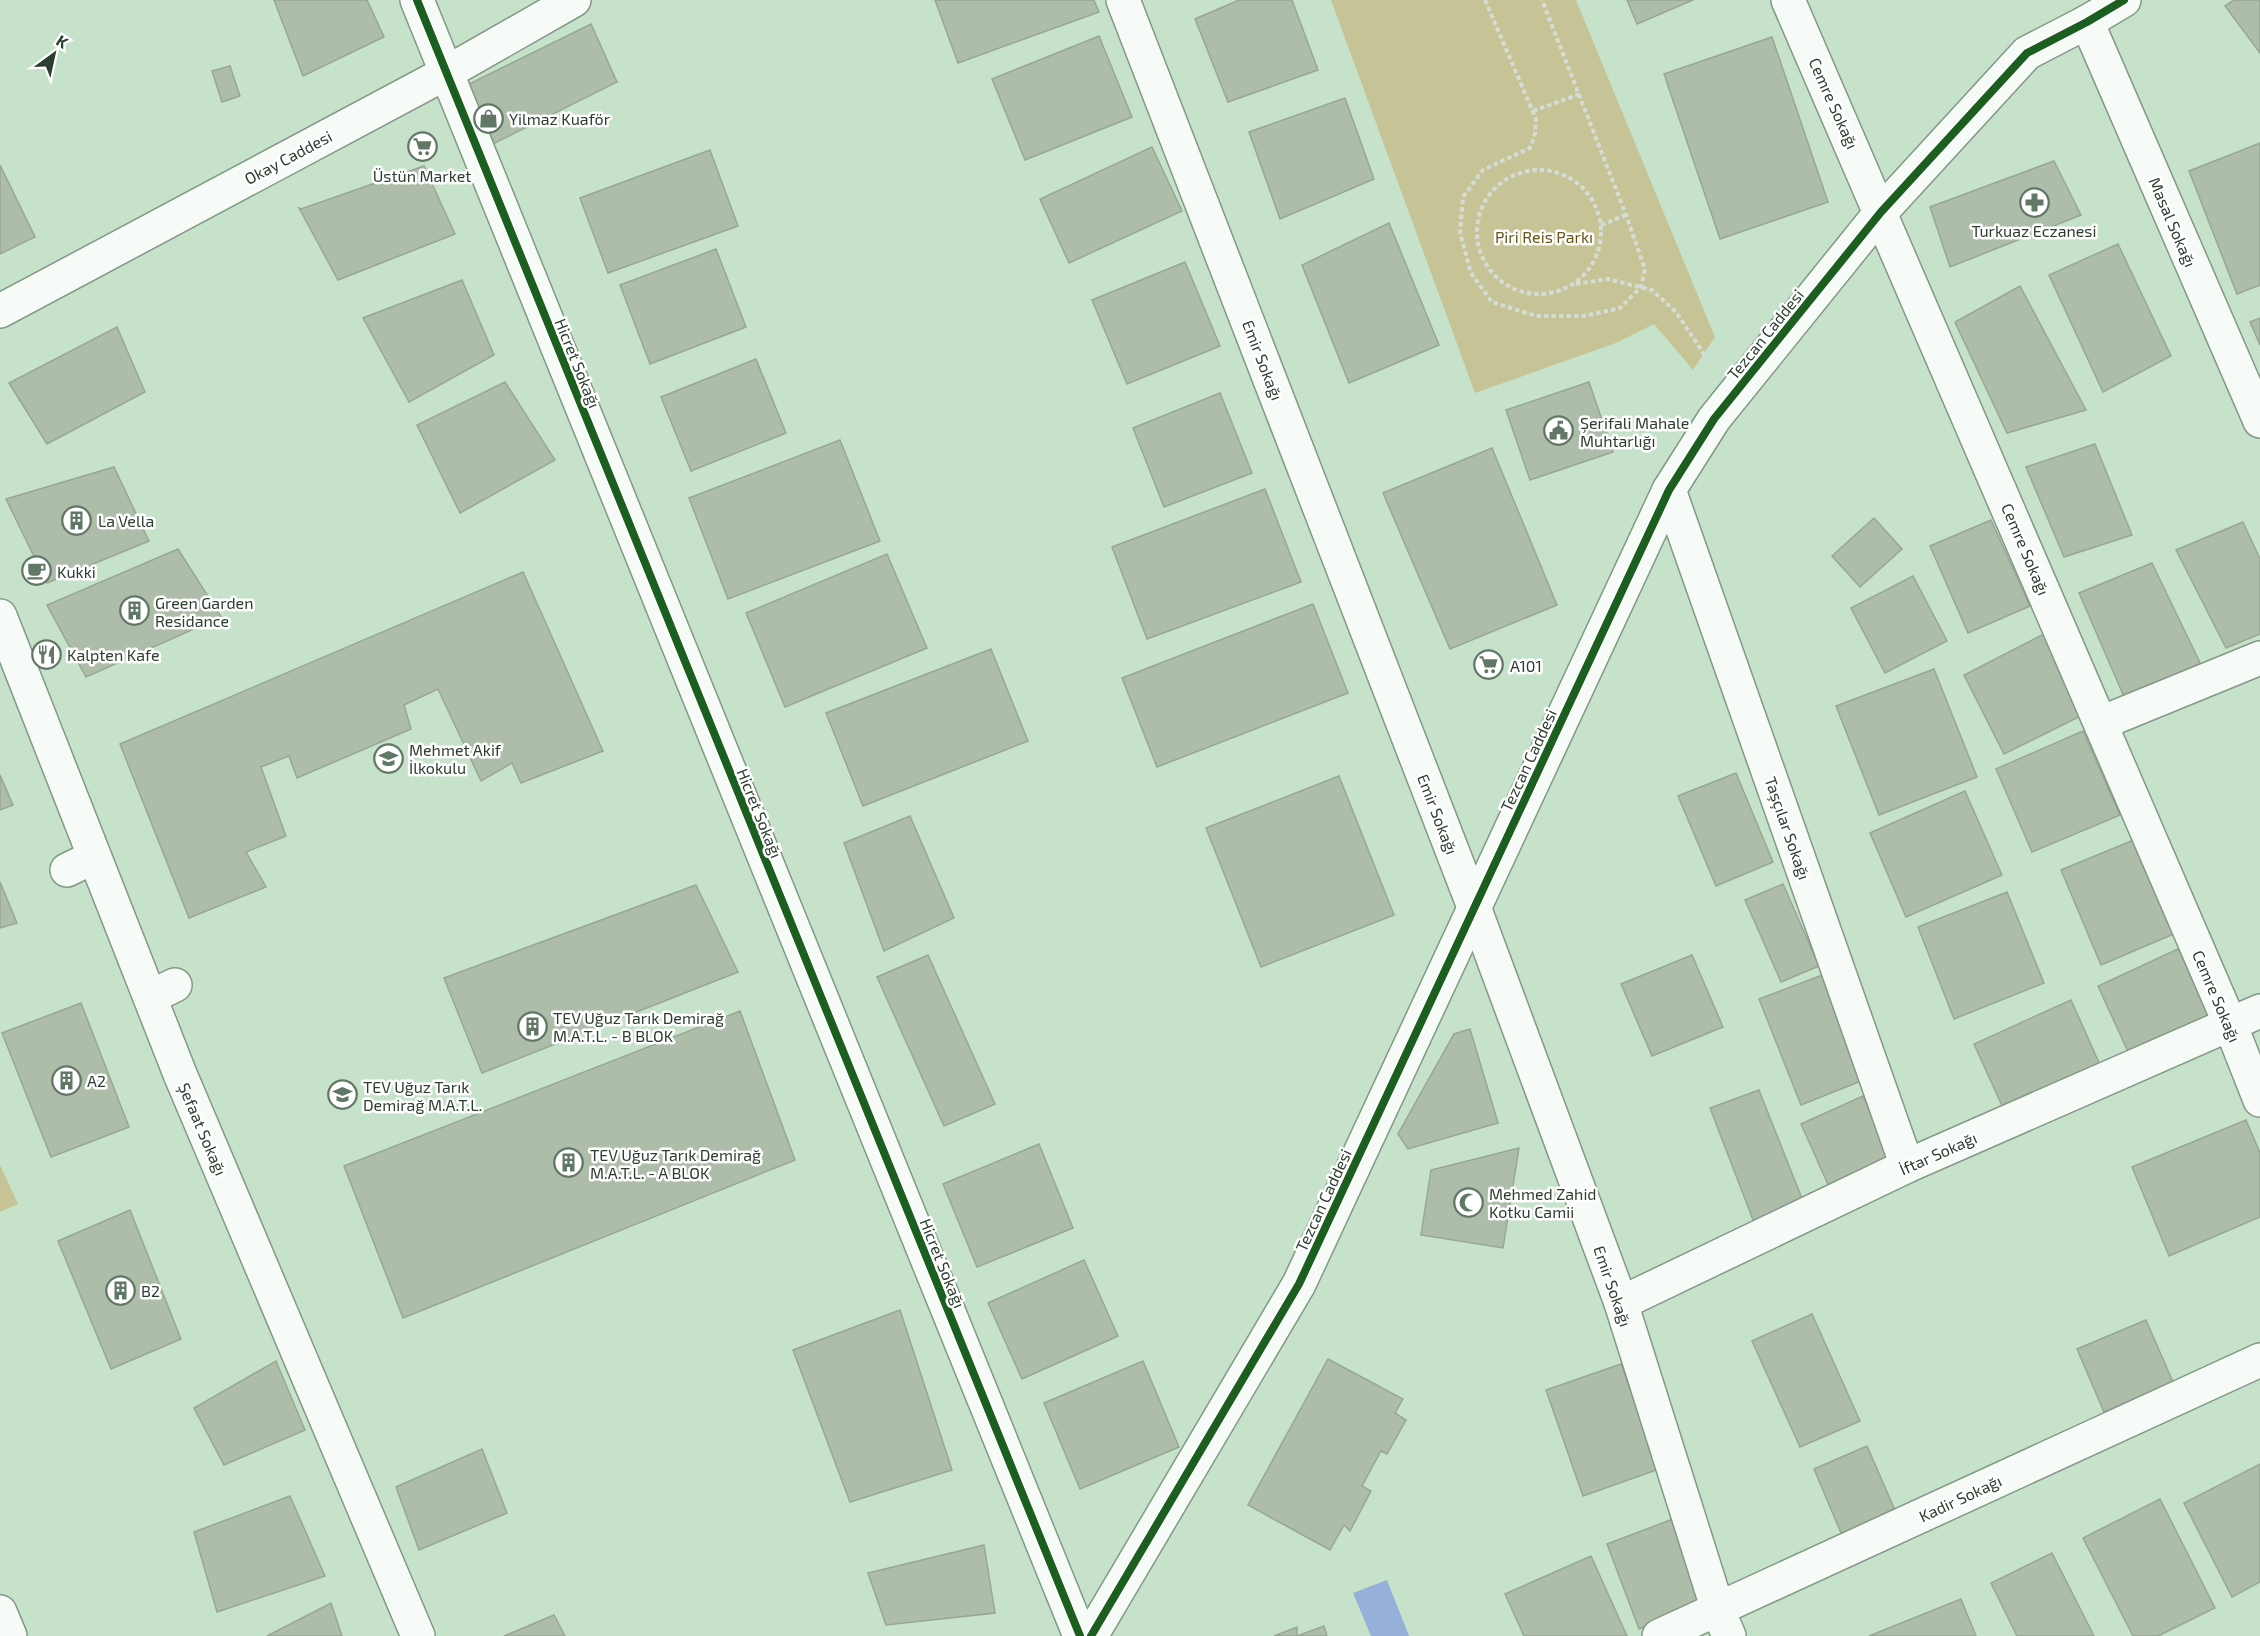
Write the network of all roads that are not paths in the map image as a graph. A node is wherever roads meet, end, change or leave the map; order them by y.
1 (417, 0) edge
2 (574, 0) edge
3 (1123, 0) edge
4 (1788, 0) edge
5 (2124, 0) edge
6 (2087, 22) junction
7 (446, 73) junction
8 (1881, 212) junction
9 (0, 310) edge
10 (2260, 421) edge
11 (1669, 490) junction
12 (0, 616) edge
13 (2260, 658) edge
14 (2101, 723) junction
15 (1474, 907) junction
16 (2260, 1011) edge
17 (2230, 1024) junction
18 (2260, 1100) edge
19 (1907, 1166) junction
20 (1621, 1303) junction
21 (2260, 1360) edge
22 (0, 1611) edge
23 (1723, 1623) edge
24 (10, 1636) edge
25 (418, 1636) edge
26 (1080, 1636) edge
27 (1091, 1636) edge
28 (1659, 1636) edge

1 - 7 street, Hicret Sokağı
2 - 7 street, Okay Caddesi
3 - 15 street, Emir Sokağı
4 - 8 street, Cemre Sokağı
5 - 6 street, Tezcan Caddesi
6 - 8 street, Tezcan Caddesi
6 - 10 street, Masal Sokağı
7 - 9 street, Okay Caddesi
7 - 26 street, Hicret Sokağı
8 - 11 street, Tezcan Caddesi
8 - 14 street, Cemre Sokağı
11 - 15 street, Tezcan Caddesi
11 - 19 street, Taşçılar Sokağı
12 - 25 street, Şefaat Sokağı
13 - 14 street
14 - 17 street, Cemre Sokağı
15 - 20 street, Emir Sokağı
15 - 27 street, Tezcan Caddesi
16 - 17 street, İftar Sokağı
17 - 18 street, Cemre Sokağı
17 - 19 street, İftar Sokağı
19 - 20 street, İftar Sokağı
20 - 23 street, Emir Sokağı
21 - 23 street, Kadir Sokağı
22 - 24 street
23 - 28 street, Kadir Sokağı

